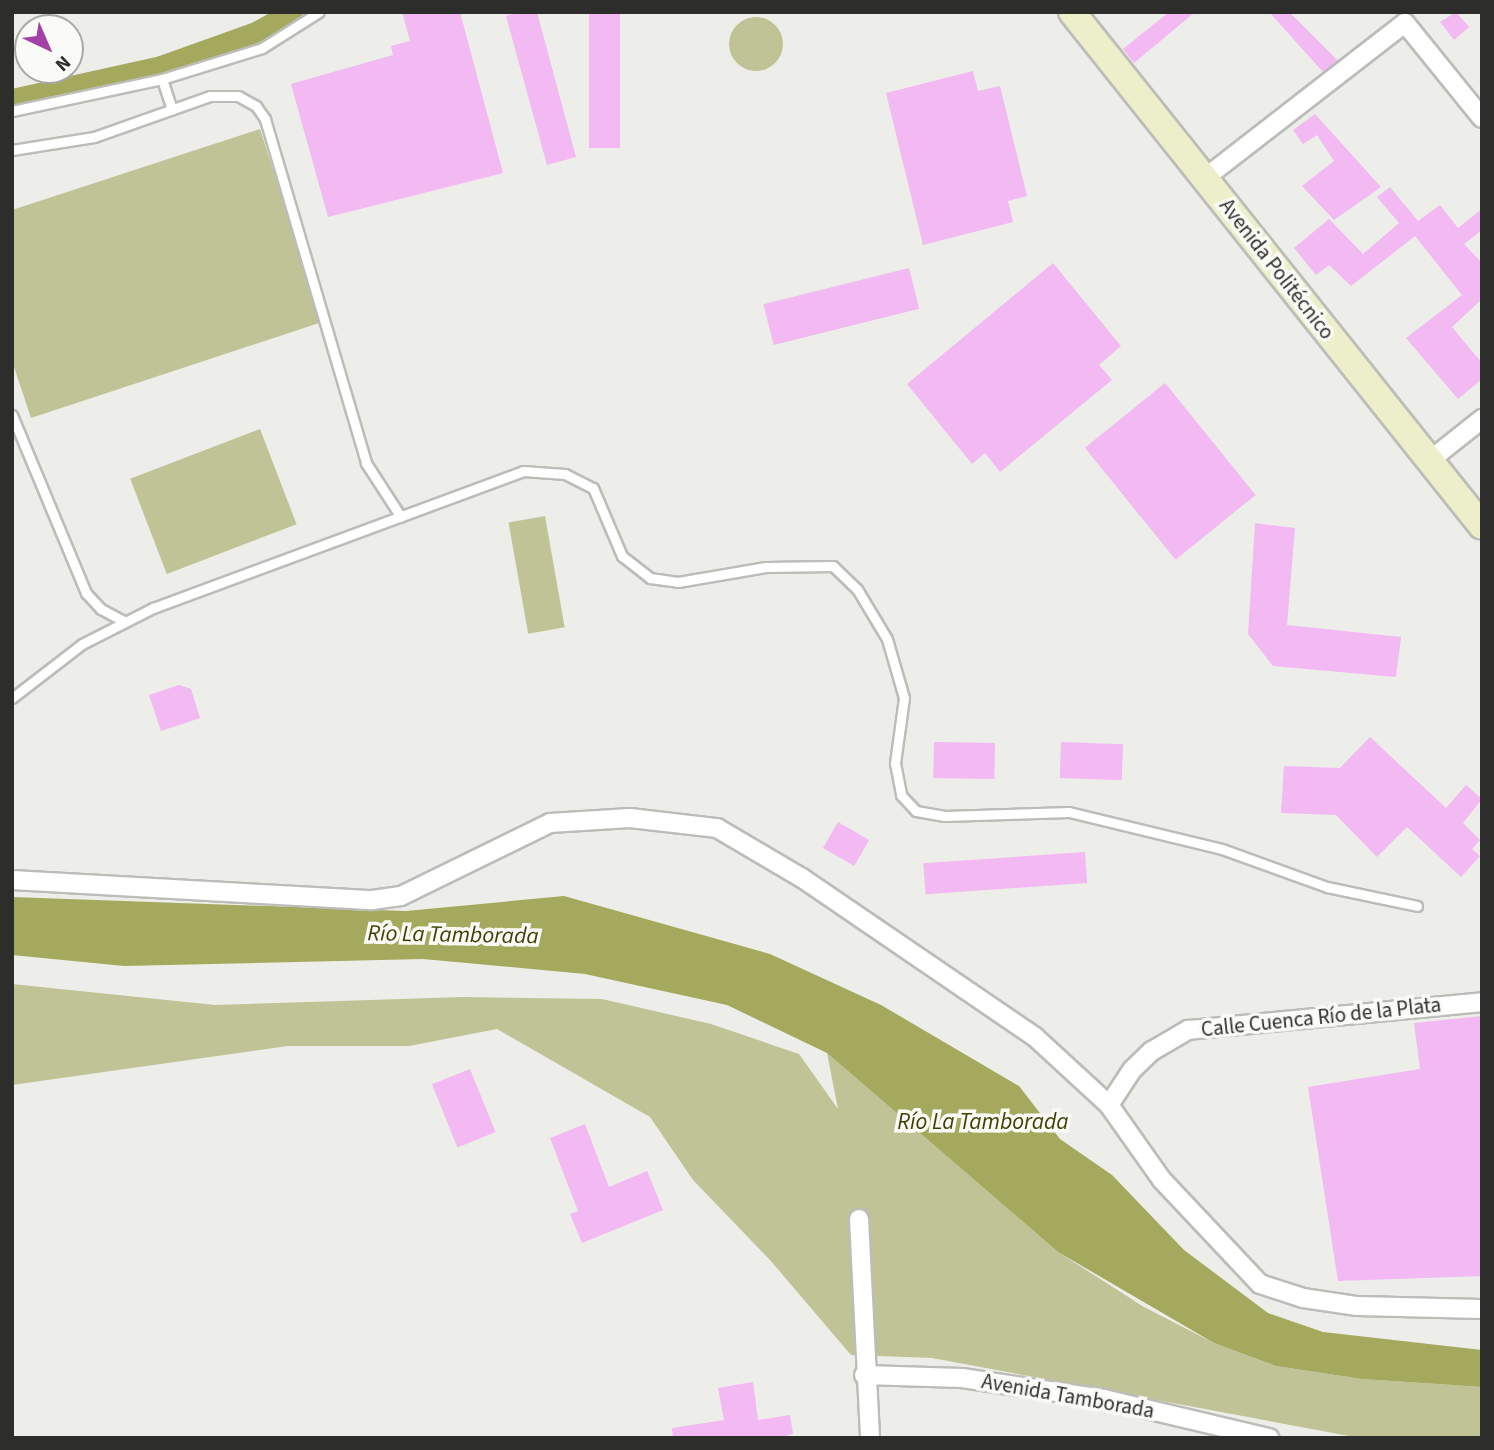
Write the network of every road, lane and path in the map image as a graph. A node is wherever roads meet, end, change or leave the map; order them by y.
1 (319, 12) edge
2 (1072, 12) edge
3 (162, 79) junction
4 (172, 109) junction
5 (12, 111) edge
6 (1482, 118) edge
7 (12, 150) edge
8 (1205, 178) junction
9 (12, 415) edge
10 (1482, 419) edge
11 (1429, 461) junction
12 (401, 517) junction
13 (1482, 526) edge
14 (125, 622) junction
15 (12, 698) edge
16 (12, 880) edge
17 (1417, 906) dead end
18 (1482, 1002) edge
19 (1109, 1105) junction
20 (859, 1219) dead end
21 (1482, 1308) edge
22 (864, 1375) junction
23 (870, 1438) edge
24 (1269, 1438) edge

1 - 3 lane
2 - 8 main road, Avenida Politécnico
3 - 4 lane
3 - 5 lane
4 - 7 lane
4 - 12 lane
6 - 8 street
8 - 11 main road, Avenida Politécnico
9 - 14 lane
10 - 11 street
11 - 13 main road, Avenida Politécnico
12 - 14 lane
12 - 17 lane
14 - 15 lane
16 - 19 street
18 - 19 street, Calle Cuenca Río de la Plata
19 - 21 street
20 - 22 street
22 - 23 street
22 - 24 street, Avenida Tamborada

